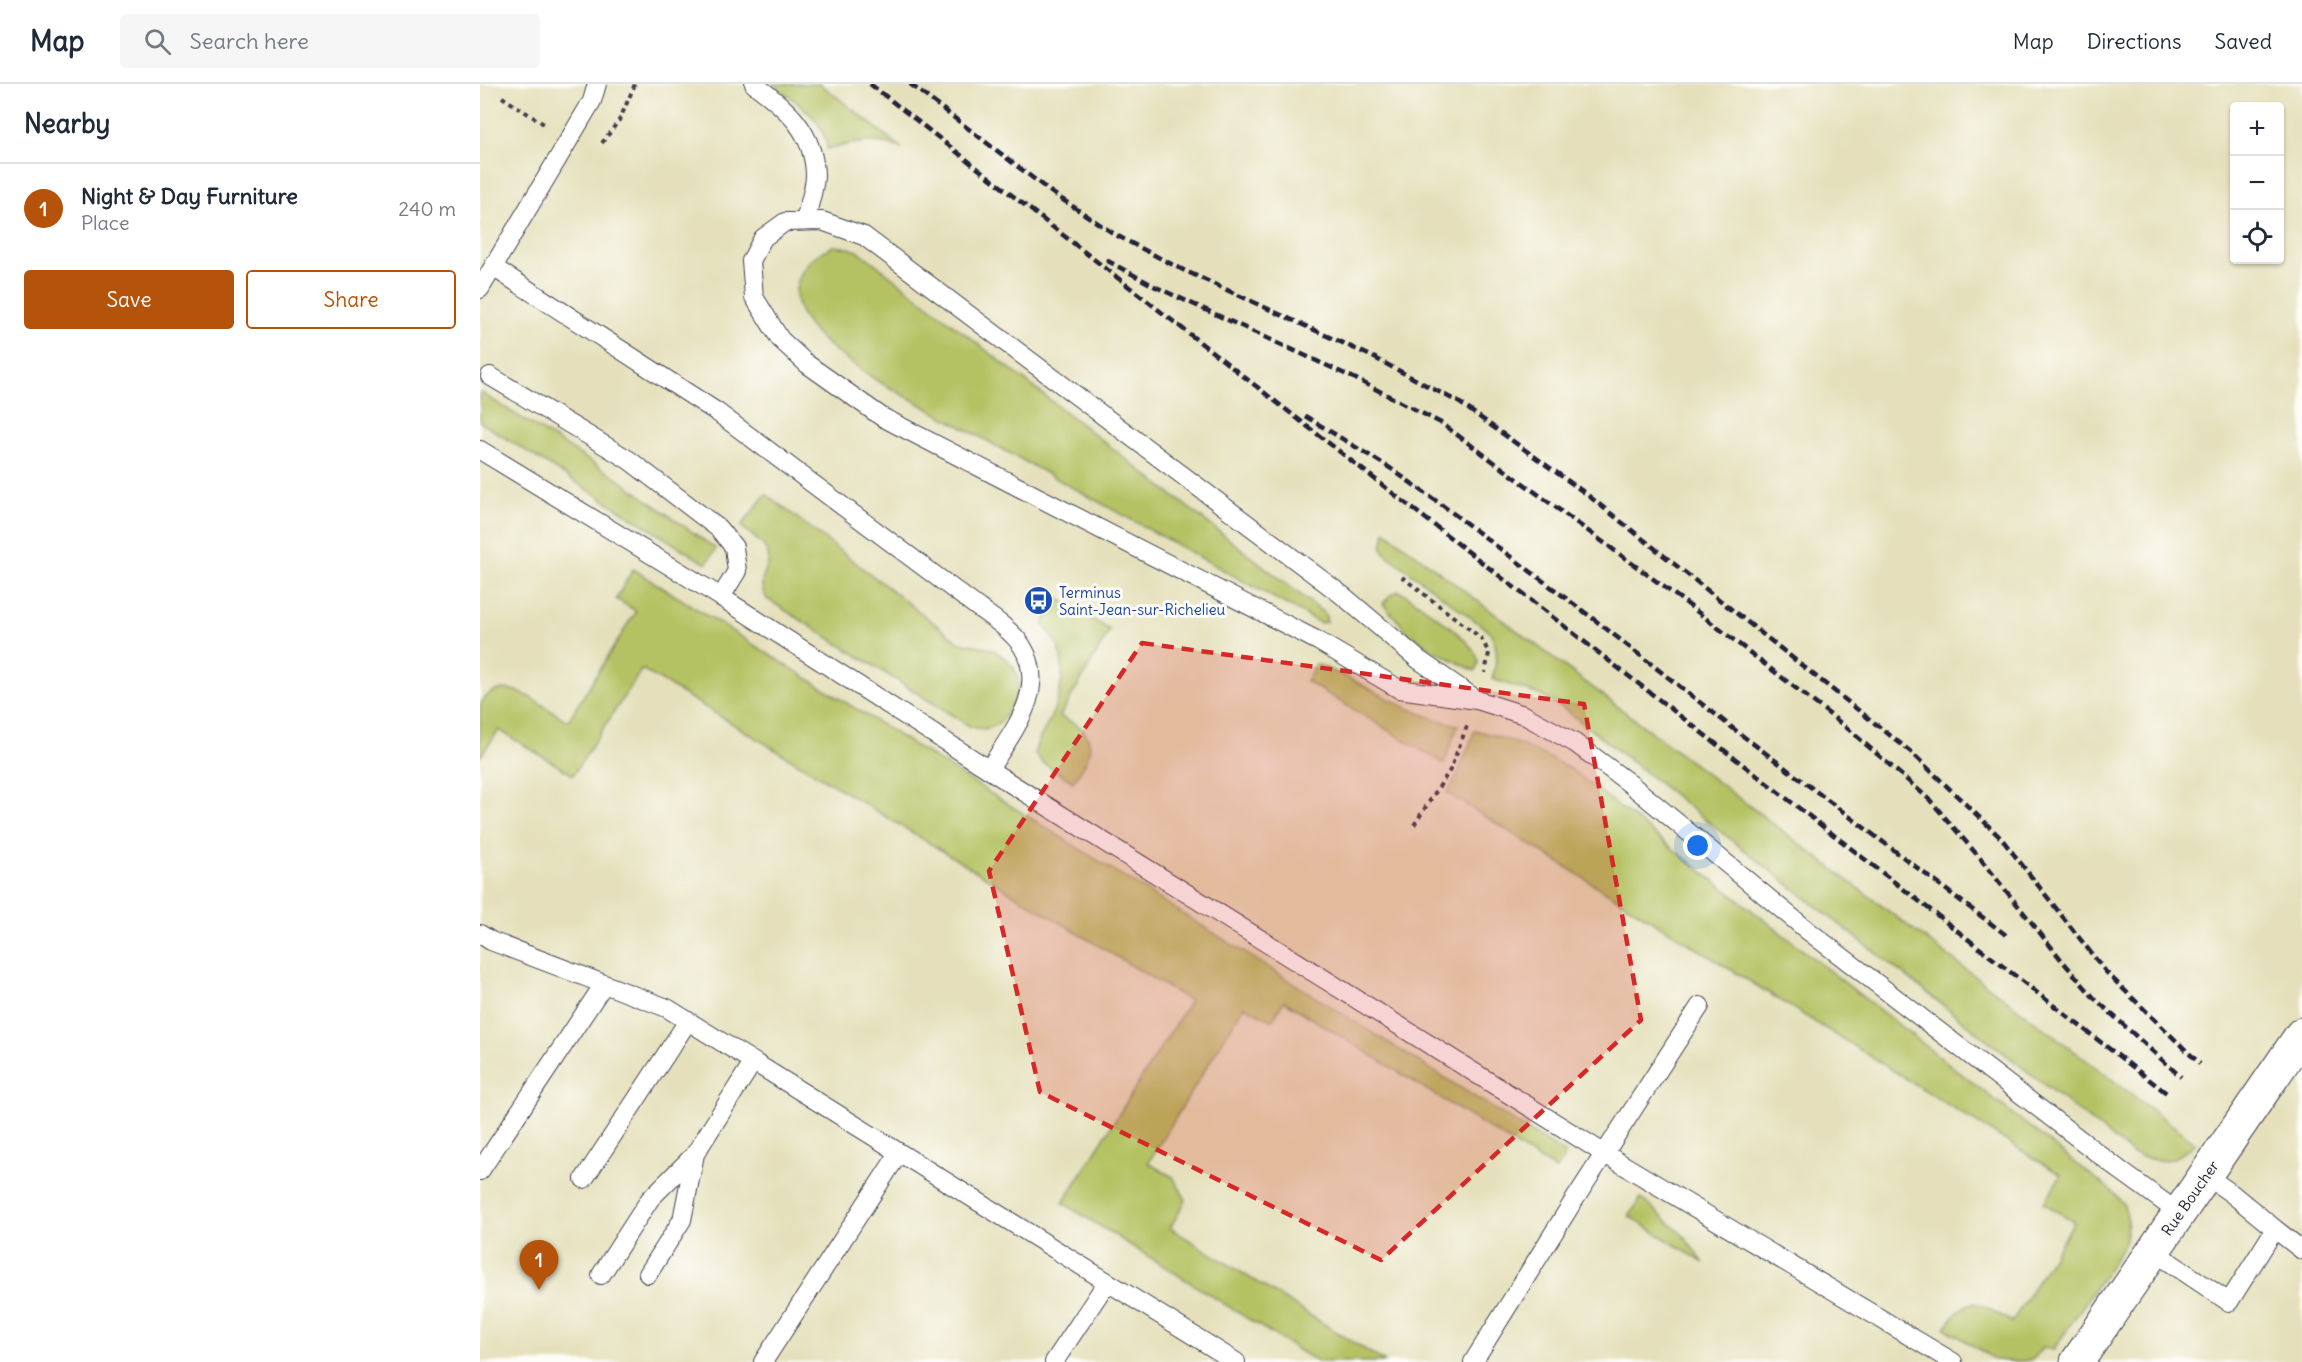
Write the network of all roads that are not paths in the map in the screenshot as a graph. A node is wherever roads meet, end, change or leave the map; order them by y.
1 (597, 84) edge
2 (754, 84) edge
3 (805, 221) junction
4 (493, 267) junction
5 (480, 288) edge
6 (490, 376) dead end
7 (480, 450) edge
8 (721, 597) junction
9 (1477, 700) junction
10 (990, 768) junction
11 (480, 934) edge
12 (604, 984) junction
13 (1700, 1006) dead end
14 (688, 1021) junction
15 (2302, 1034) edge
16 (753, 1062) junction
17 (900, 1153) junction
18 (695, 1154) junction
19 (1605, 1154) junction
20 (480, 1171) edge
21 (2205, 1176) junction
22 (584, 1179) dead end
23 (2179, 1213) junction
24 (2275, 1229) junction
25 (2302, 1250) edge
26 (2153, 1251) junction
27 (648, 1274) dead end
28 (601, 1275) dead end
29 (1107, 1282) junction
30 (1230, 1361) edge
31 (763, 1362) edge
32 (1054, 1362) edge
33 (1473, 1362) edge
34 (1953, 1362) edge
35 (2077, 1362) edge

1 - 4 lane
2 - 3 lane
3 - 9 lane
3 - 9 lane
4 - 5 lane
4 - 10 lane
6 - 8 lane
7 - 8 lane
8 - 10 lane
9 - 23 lane
10 - 19 lane
11 - 12 lane
12 - 14 lane
12 - 20 lane
13 - 19 lane
14 - 16 lane
14 - 22 lane
15 - 21 street, Rue Boucher
16 - 17 lane
16 - 18 lane
17 - 29 lane
17 - 31 lane
18 - 27 lane
18 - 28 lane
19 - 33 lane
19 - 34 lane
21 - 23 street, Rue Boucher
21 - 24 lane
23 - 26 street, Rue Boucher
24 - 25 lane
24 - 26 lane
26 - 35 street, Rue Boucher
29 - 30 lane
29 - 32 lane

